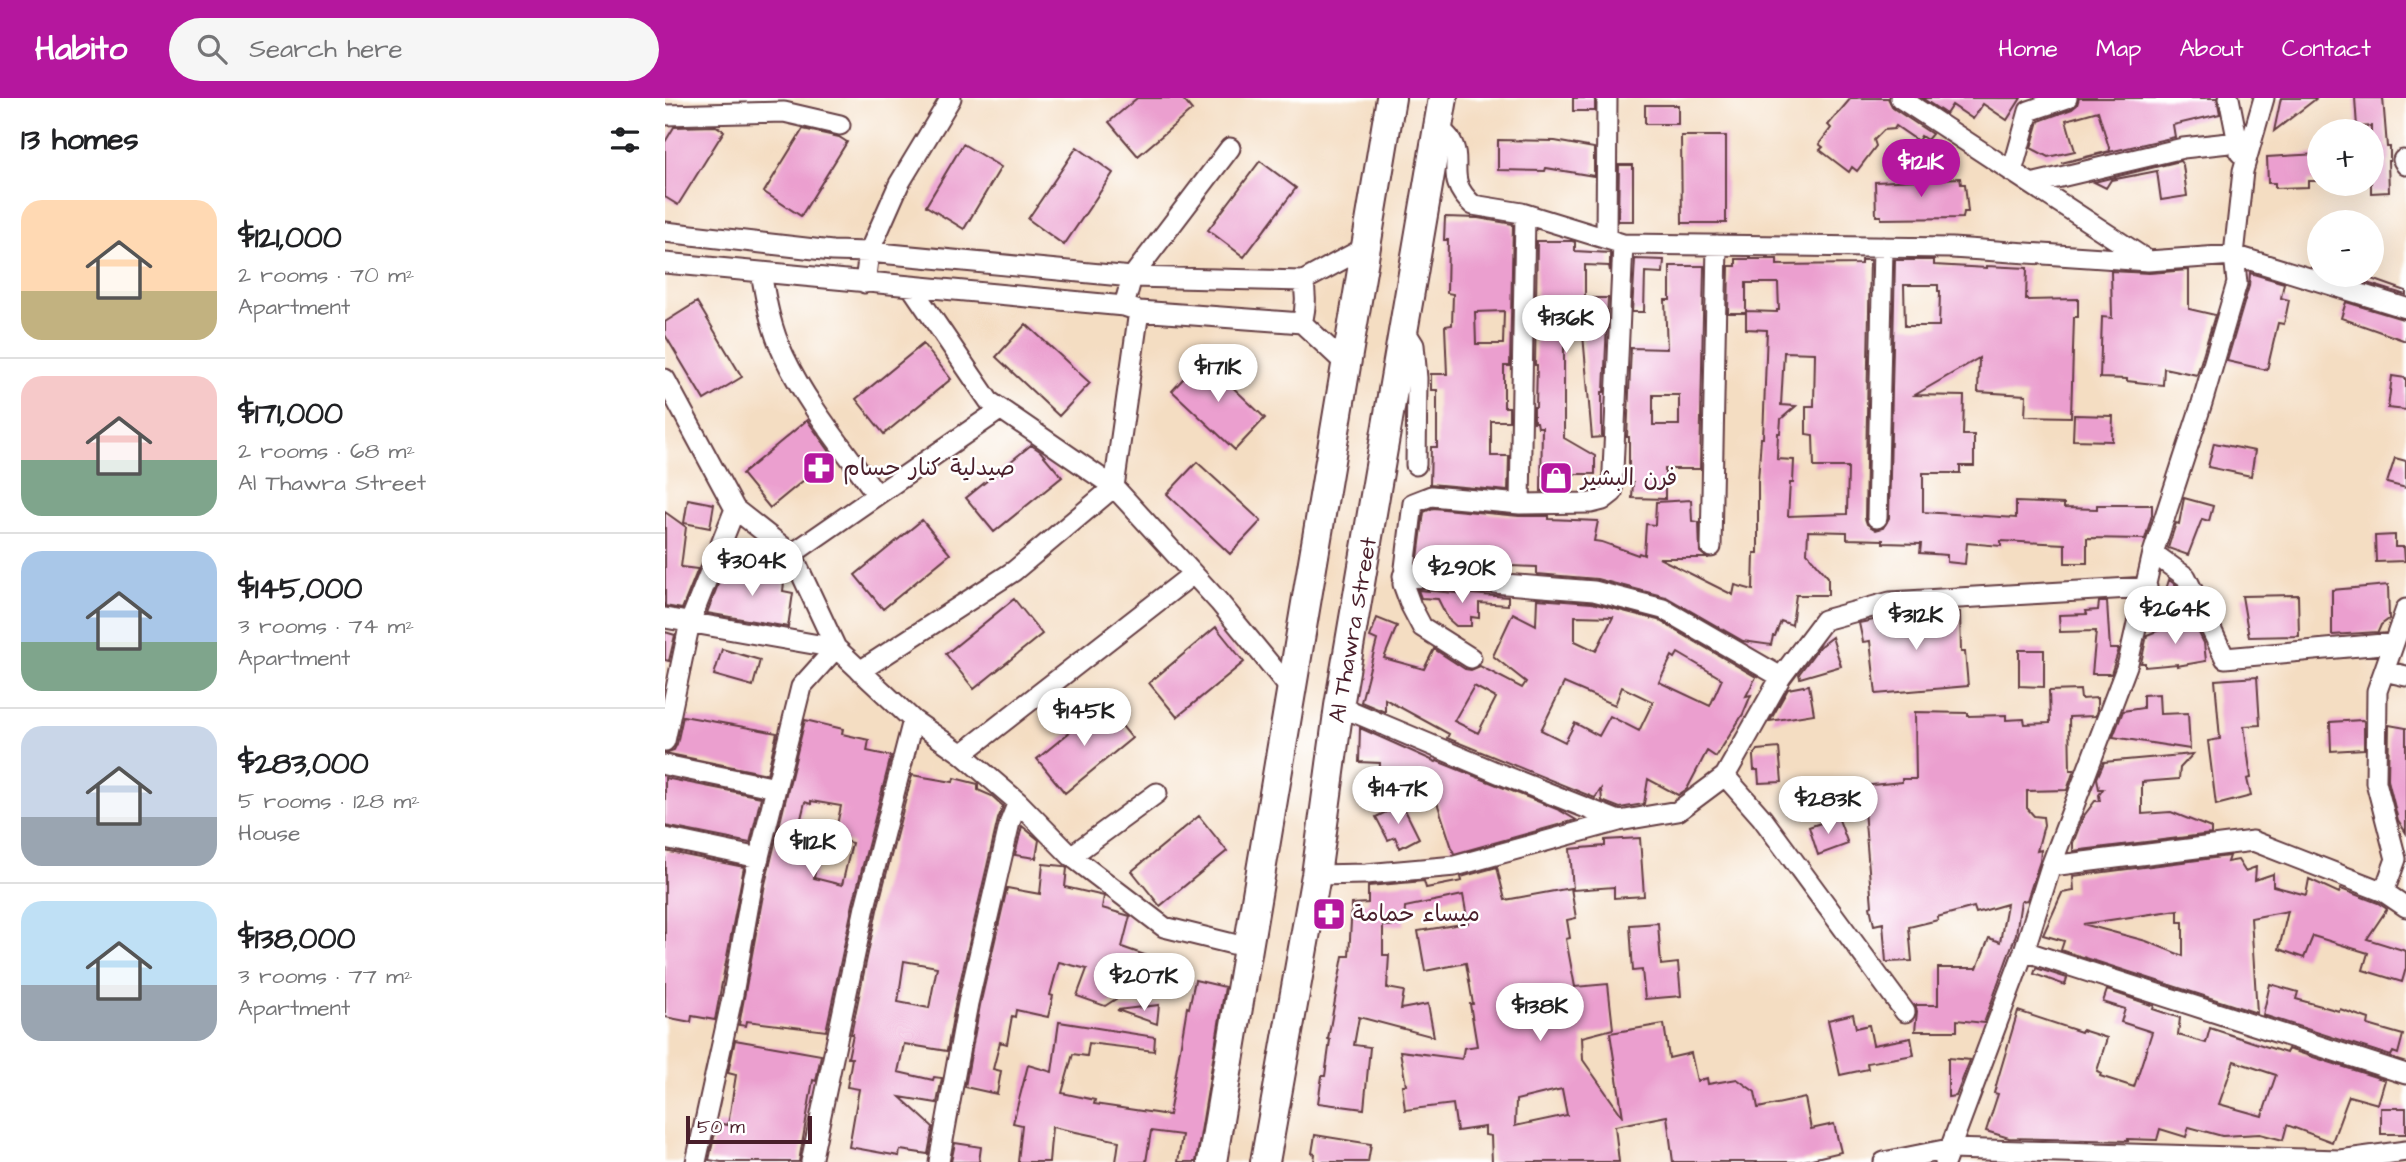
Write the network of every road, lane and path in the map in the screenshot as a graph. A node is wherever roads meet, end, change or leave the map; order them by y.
1 (951, 98) edge
2 (1391, 98) edge
3 (1443, 98) edge
4 (1607, 98) edge
5 (1900, 98) edge
6 (2067, 98) edge
7 (2229, 98) edge
8 (2264, 98) edge
9 (665, 115) edge
10 (840, 125) dead end
11 (1439, 127) junction
12 (2238, 142) junction
13 (1230, 148) dead end
14 (2243, 171) junction
15 (2012, 172) junction
16 (2031, 184) junction
17 (1525, 215) junction
18 (665, 232) edge
19 (1614, 240) junction
20 (1717, 245) junction
21 (1366, 247) junction
22 (1883, 247) junction
23 (869, 252) junction
24 (2234, 255) junction
25 (2148, 261) junction
26 (665, 263) edge
27 (761, 272) junction
28 (1132, 277) junction
29 (1303, 281) junction
30 (865, 283) junction
31 (912, 288) junction
32 (2406, 308) edge
33 (1132, 309) junction
34 (1302, 323) junction
35 (1404, 328) junction
36 (1347, 365) junction
37 (665, 379) edge
38 (1001, 409) junction
39 (1416, 466) dead end
40 (1114, 488) junction
41 (877, 495) junction
42 (1520, 504) junction
43 (735, 509) junction
44 (1877, 518) dead end
45 (1711, 547) dead end
46 (2153, 553) junction
47 (792, 554) junction
48 (1193, 573) junction
49 (1403, 576) junction
50 (2147, 587) junction
51 (2406, 609) edge
52 (665, 618) edge
53 (690, 622) junction
54 (2393, 643) junction
55 (836, 648) junction
56 (1471, 658) dead end
57 (860, 671) junction
58 (2384, 671) junction
59 (2406, 676) edge
60 (1781, 677) junction
61 (1292, 691) junction
62 (1339, 706) junction
63 (913, 720) junction
64 (665, 741) edge
65 (962, 754) junction
66 (665, 765) edge
67 (1725, 776) junction
68 (776, 788) junction
69 (1157, 793) dead end
70 (1018, 803) junction
71 (1619, 821) junction
72 (665, 838) edge
73 (1071, 856) junction
74 (759, 858) junction
75 (2051, 866) junction
76 (1316, 875) junction
77 (2383, 892) junction
78 (2406, 907) edge
79 (1249, 948) junction
80 (2024, 951) junction
81 (1905, 1012) dead end
82 (2406, 1074) edge
83 (2406, 1151) edge
84 (1947, 1155) edge
85 (696, 1162) edge
86 (811, 1162) edge
87 (939, 1162) edge
88 (1212, 1162) edge
89 (1265, 1162) edge
90 (1884, 1162) edge

1 - 23 street
2 - 21 main road
3 - 11 main road, Al Thawra Street
4 - 19 street
5 - 15 street
6 - 15 street
7 - 12 street
8 - 14 street
9 - 10 street
11 - 17 street
11 - 35 main road, Al Thawra Street
12 - 14 street
12 - 16 street
13 - 28 street
14 - 24 street
15 - 16 street
16 - 25 street
17 - 19 street
17 - 42 street
18 - 23 street
19 - 20 street
19 - 42 street
20 - 22 street
20 - 45 street
21 - 29 street
21 - 36 main road
22 - 25 street
22 - 44 street
23 - 28 street
23 - 30 street
24 - 25 street
24 - 32 street
24 - 46 street
26 - 27 street
27 - 30 street
27 - 41 street
28 - 29 street
28 - 33 street
29 - 34 street
30 - 31 street
31 - 33 street
31 - 38 street
33 - 34 street
33 - 40 street
34 - 36 street
35 - 39 street
35 - 62 main road, Al Thawra Street
36 - 61 main road
37 - 43 street
38 - 40 street
38 - 41 street
40 - 48 street
40 - 57 street
41 - 47 street
42 - 49 street
43 - 47 street
43 - 53 street
46 - 50 street
46 - 54 street
47 - 55 street
48 - 61 street
48 - 65 street
49 - 56 street
49 - 60 street
50 - 60 street
50 - 75 street
51 - 54 street
52 - 53 street
53 - 55 street
53 - 64 street
54 - 58 street
55 - 57 street
55 - 68 street
57 - 63 street
58 - 59 street
58 - 77 street
60 - 67 street
61 - 79 main road
62 - 71 street
62 - 76 main road, Al Thawra Street
63 - 65 street
63 - 86 street
65 - 70 street
66 - 68 street
67 - 71 street
67 - 81 street
68 - 74 street
69 - 73 street
70 - 73 street
70 - 87 street
71 - 76 street
72 - 74 street
73 - 79 street
74 - 85 street
75 - 77 street
75 - 80 street
76 - 89 main road, Al Thawra Street
77 - 78 street
79 - 88 main road
80 - 82 street
80 - 84 street
83 - 84 street
84 - 90 street

